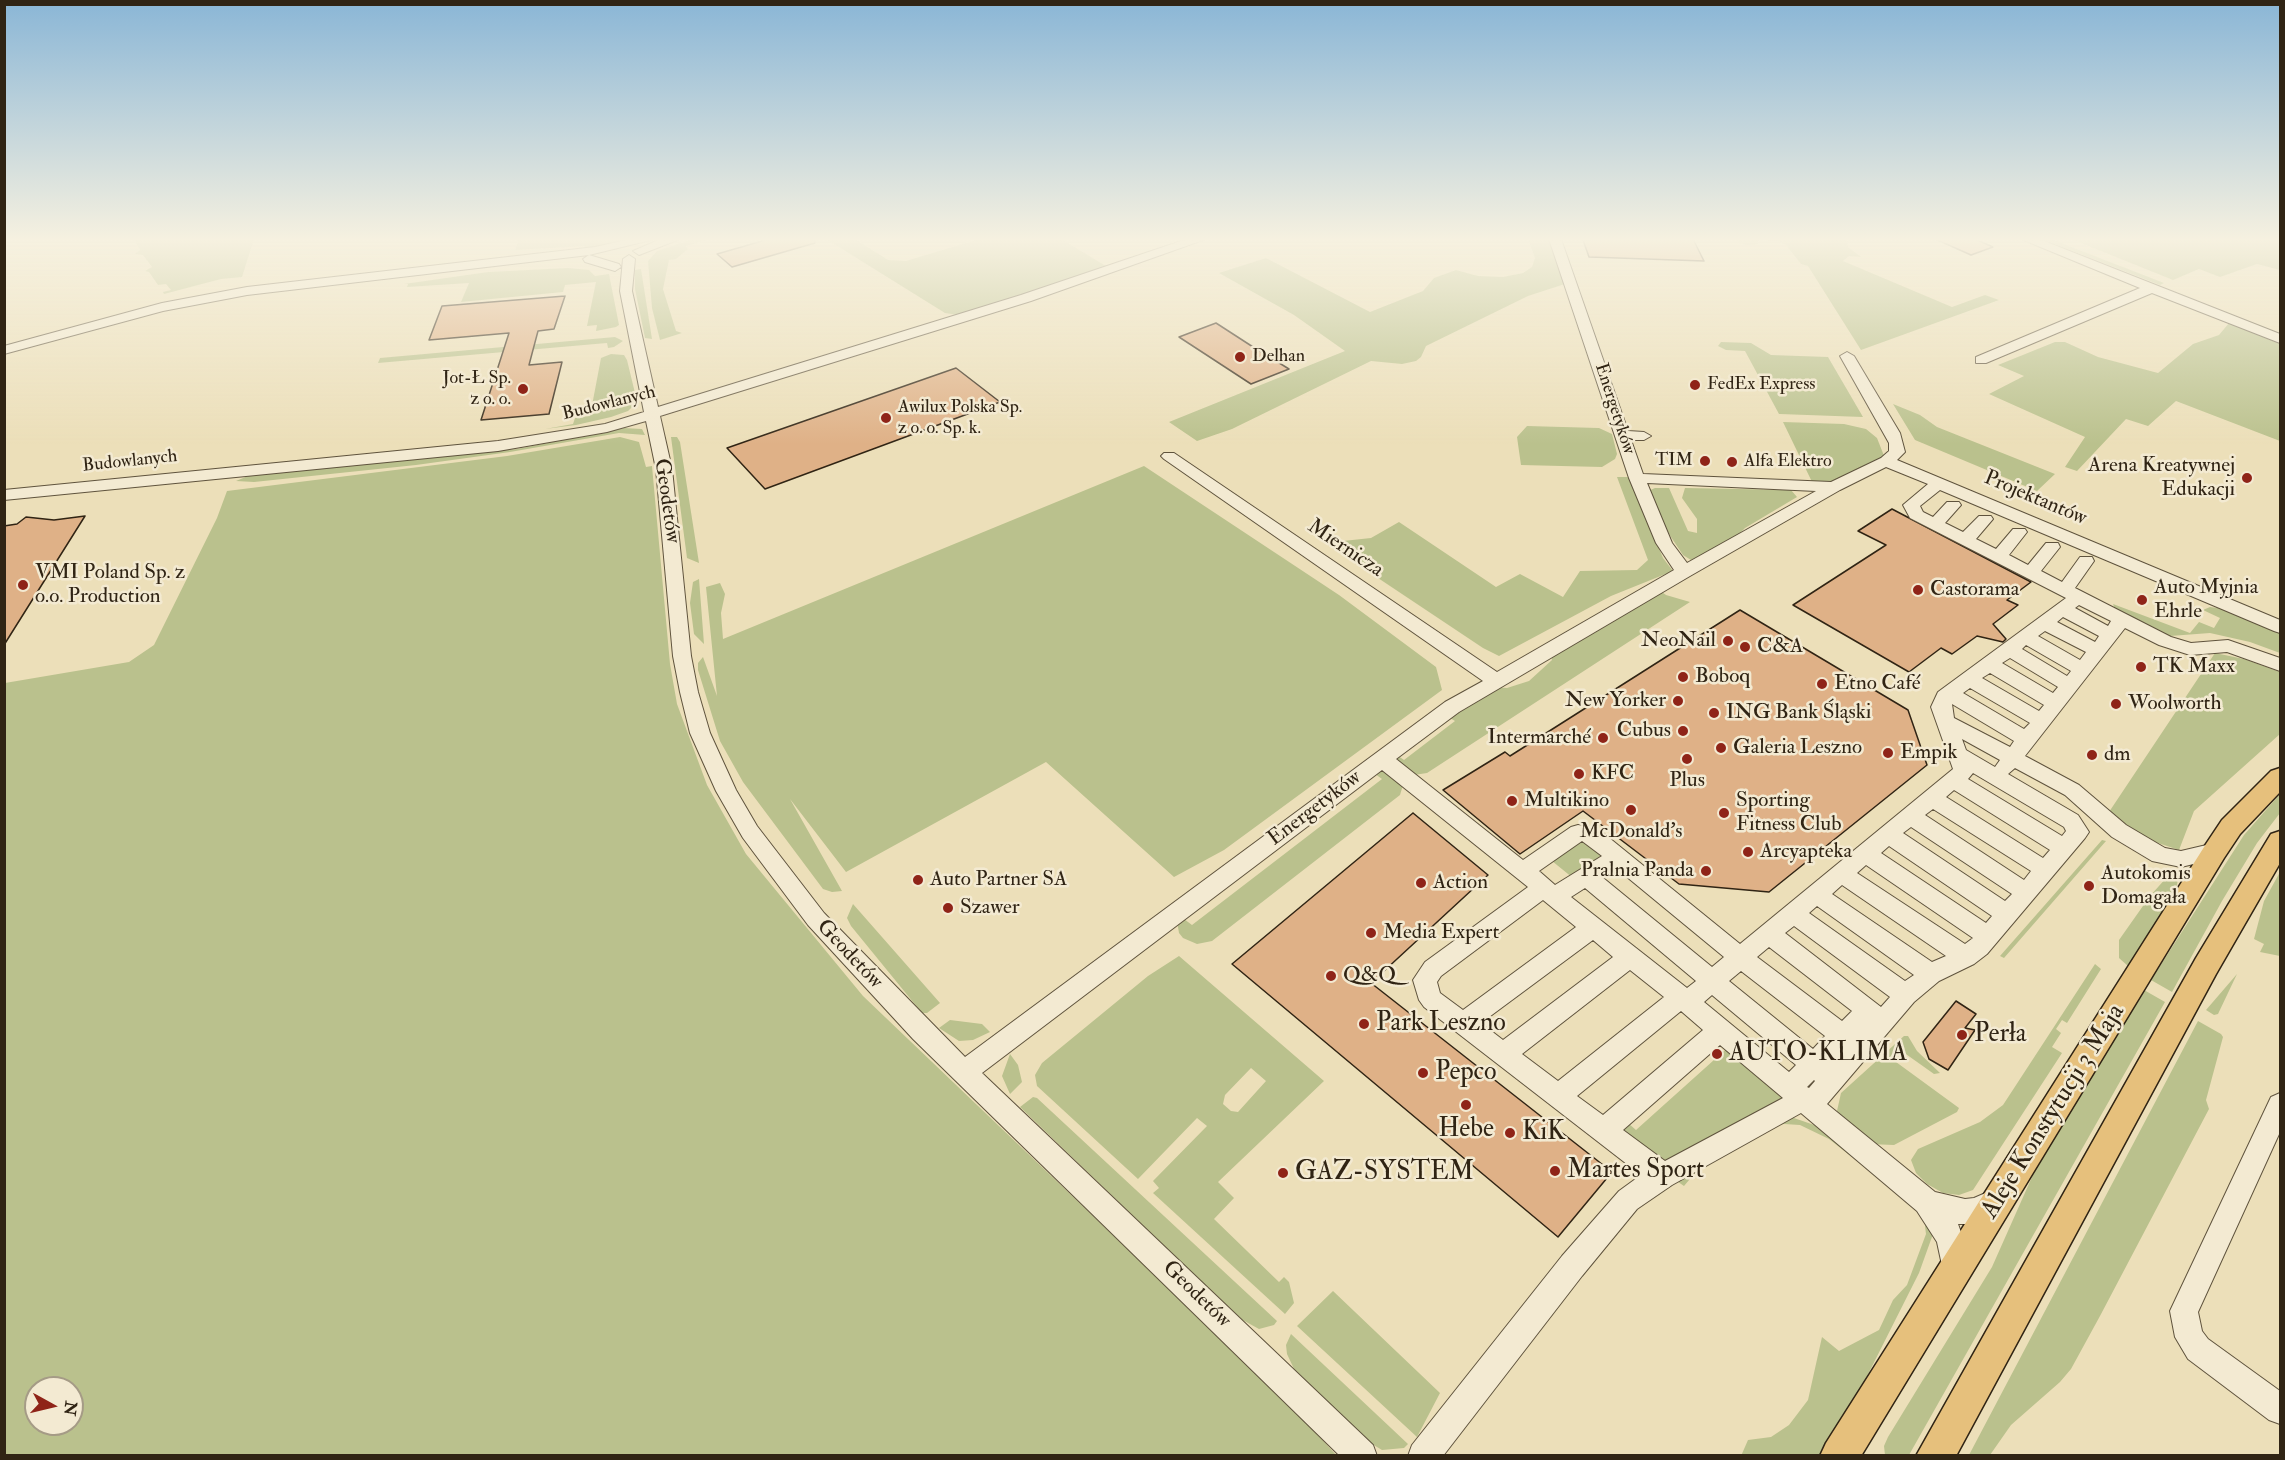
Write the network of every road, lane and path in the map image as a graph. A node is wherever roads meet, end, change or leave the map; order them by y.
1 (166, 307) edge
2 (629, 307) edge
3 (997, 307) edge
4 (1579, 307) edge
5 (2107, 307) edge
6 (2200, 307) edge
7 (2280, 339) edge
8 (4, 350) edge
9 (1847, 356) dead end
10 (1981, 360) dead end
11 (652, 415) junction
12 (1623, 435) junction
13 (1644, 436) dead end
14 (1169, 456) dead end
15 (1886, 461) junction
16 (1637, 478) junction
17 (1939, 483) junction
18 (1834, 487) junction
19 (4, 495) edge
20 (1953, 505) dead end
21 (1985, 519) dead end
22 (1935, 525) junction
23 (2019, 532) dead end
24 (1965, 540) junction
25 (2052, 547) dead end
26 (1998, 557) junction
27 (2086, 561) dead end
28 (1684, 572) junction
29 (2030, 574) junction
30 (2067, 599) junction
31 (2044, 622) junction
32 (2116, 627) junction
33 (2280, 627) edge
34 (2017, 643) junction
35 (2098, 651) junction
36 (1989, 664) junction
37 (2280, 665) edge
38 (2083, 669) junction
39 (1496, 680) junction
40 (1969, 680) junction
41 (2070, 686) junction
42 (1949, 694) junction
43 (2056, 703) junction
44 (1945, 721) junction
45 (2042, 721) junction
46 (2027, 740) junction
47 (1957, 754) junction
48 (1382, 759) junction
49 (2012, 759) junction
50 (1995, 777) junction
51 (2280, 777) edge
52 (1953, 780) junction
53 (1932, 798) junction
54 (1910, 816) junction
55 (1888, 834) junction
56 (2280, 841) edge
57 (2064, 848) junction
58 (2215, 851) junction
59 (1865, 853) junction
60 (1618, 856) junction
61 (2046, 870) junction
62 (1523, 871) junction
63 (1841, 873) junction
64 (1585, 876) junction
65 (1550, 892) junction
66 (2026, 892) junction
67 (1816, 894) junction
68 (1793, 913) junction
69 (2007, 914) junction
70 (1593, 927) junction
71 (1768, 933) junction
72 (1988, 936) junction
73 (1630, 957) junction
74 (1740, 957) junction
75 (1966, 957) junction
76 (1931, 975) junction
77 (1713, 980) junction
78 (1906, 995) junction
79 (1684, 1000) junction
80 (1876, 1016) junction
81 (1463, 1023) junction
82 (1720, 1030) junction
83 (1851, 1042) junction
84 (1503, 1054) junction
85 (1814, 1064) junction
86 (963, 1073) junction
87 (1833, 1080) junction
88 (1558, 1096) junction
89 (1801, 1097) junction
90 (2279, 1111) edge
91 (1604, 1131) junction
92 (1663, 1176) junction
93 (2001, 1198) junction
94 (1926, 1202) junction
95 (1954, 1271) junction
96 (2280, 1409) edge
97 (1362, 1455) edge
98 (1424, 1455) edge
99 (1839, 1455) edge
100 (1935, 1455) edge

1 - 8 street
2 - 11 street, Geodetów
3 - 11 street, Budowlanych
4 - 12 street, Energetyków
5 - 10 street
6 - 7 street
9 - 15 street
11 - 19 street, Budowlanych
11 - 86 street, Geodetów
12 - 13 street
12 - 16 street, Energetyków
14 - 39 street, Miernicza
15 - 17 street, Projektantów
15 - 18 street, Energetyków
16 - 18 street, Energetyków
16 - 28 street, Energetyków
17 - 22 street
17 - 33 street, Projektantów
18 - 28 street, Energetyków
20 - 22 street
21 - 24 street
22 - 24 street
23 - 26 street
24 - 26 street
25 - 29 street
26 - 29 street
27 - 30 street
28 - 39 street, Energetyków
29 - 30 street
30 - 31 street
30 - 32 street
31 - 34 street
31 - 35 street
32 - 35 street
32 - 37 street
34 - 36 street
34 - 38 street
34 - 41 street
35 - 38 street
36 - 40 street
36 - 43 street
38 - 41 street
39 - 48 street, Energetyków
40 - 42 street
40 - 45 street
41 - 43 street
42 - 44 street
42 - 46 street
43 - 45 street
44 - 47 street
44 - 49 street
45 - 46 street
46 - 49 street
47 - 50 street
47 - 52 street
48 - 62 street
48 - 86 street, Energetyków
49 - 50 street
49 - 58 street
50 - 57 street
51 - 58 main road, Aleje Konstytucji 3 Maja
52 - 53 street
52 - 57 street
53 - 54 street
53 - 61 street
54 - 55 street
54 - 66 street
55 - 59 street
55 - 69 street
56 - 100 main road
57 - 61 street
58 - 93 main road, Aleje Konstytucji 3 Maja
59 - 63 street
59 - 72 street
60 - 62 street
60 - 64 street
60 - 74 street
61 - 66 street
62 - 65 street
63 - 67 street
63 - 75 street
64 - 65 street
64 - 77 street
65 - 70 street
65 - 81 street
66 - 69 street
67 - 68 street
67 - 76 street
68 - 71 street
68 - 78 street
69 - 72 street
70 - 73 street
70 - 81 street
71 - 74 street
71 - 80 street
72 - 75 street
73 - 79 street
73 - 84 street
74 - 77 street
74 - 83 street
75 - 76 street
76 - 78 street
77 - 79 street
77 - 85 street
78 - 80 street
79 - 82 street
79 - 88 street
80 - 83 street
81 - 84 street
82 - 89 street
82 - 91 street
83 - 85 street
83 - 87 street
84 - 88 street
85 - 87 street
85 - 89 street
86 - 97 street, Geodetów
87 - 89 street
88 - 91 street
89 - 92 street
89 - 94 street
90 - 96 street
91 - 92 street
92 - 98 street
93 - 94 street
93 - 95 main road, Aleje Konstytucji 3 Maja
94 - 95 street
95 - 99 main road, Aleje Konstytucji 3 Maja

